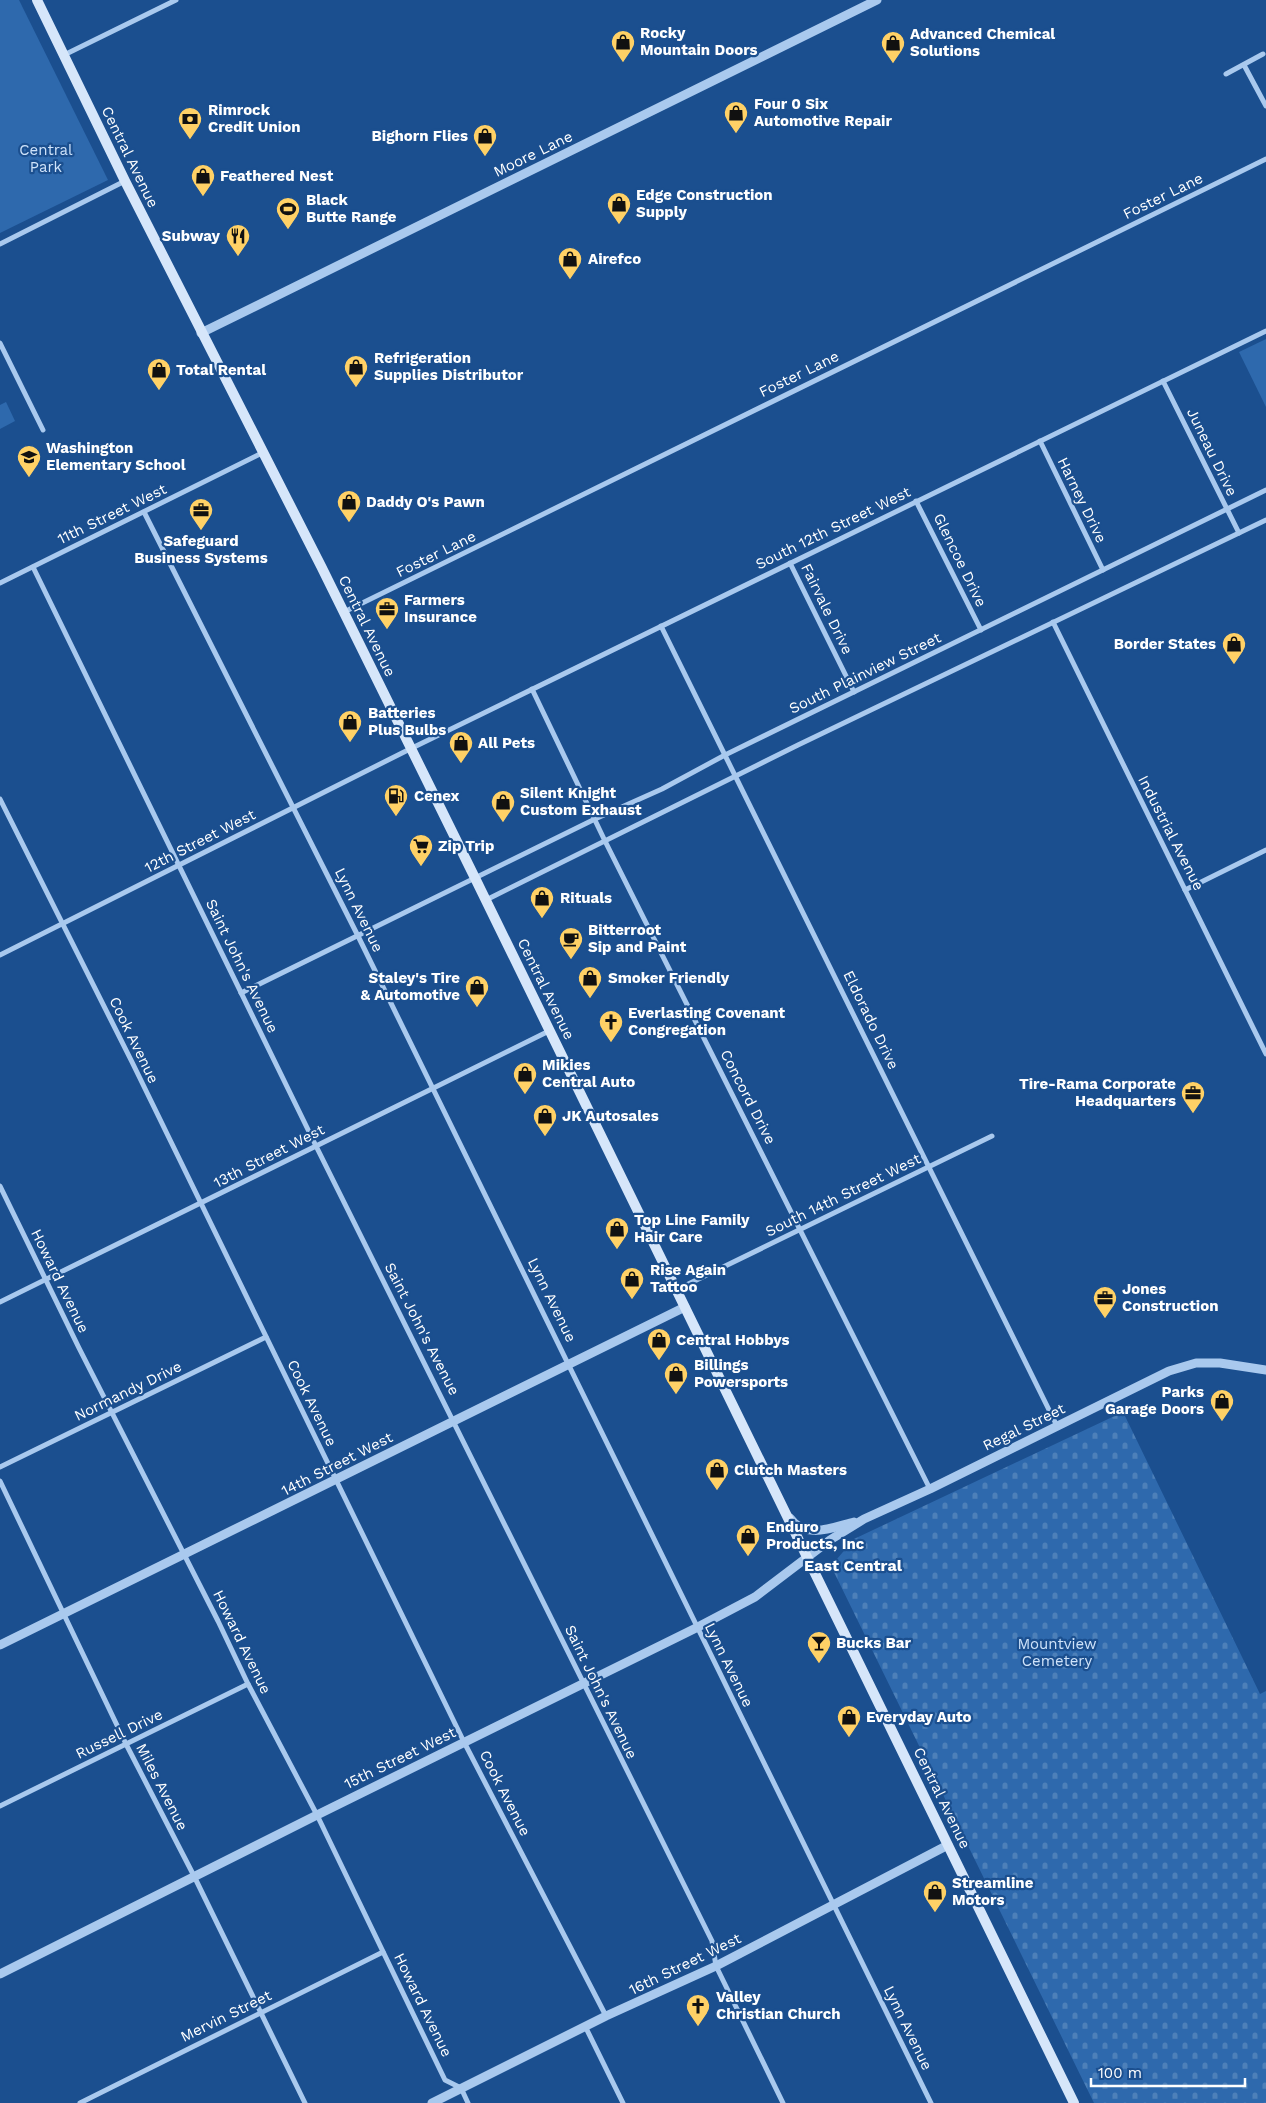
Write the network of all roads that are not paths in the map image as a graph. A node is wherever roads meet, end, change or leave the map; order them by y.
1 (37, 0) edge
2 (176, 0) edge
3 (877, 0) edge
4 (1263, 54) dead end
5 (64, 55) junction
6 (1244, 65) junction
7 (1226, 74) dead end
8 (1266, 106) edge
9 (1266, 160) edge
10 (125, 181) junction
11 (0, 244) edge
12 (1266, 331) edge
13 (201, 333) junction
14 (0, 344) edge
15 (1163, 381) junction
16 (43, 430) dead end
17 (1040, 441) junction
18 (262, 453) junction
19 (1266, 490) edge
20 (916, 501) junction
21 (1227, 509) junction
22 (144, 512) junction
23 (1266, 520) edge
24 (1239, 533) junction
25 (790, 563) junction
26 (34, 567) junction
27 (1103, 570) junction
28 (0, 584) edge
29 (344, 612) junction
30 (1053, 622) junction
31 (661, 626) junction
32 (980, 630) junction
33 (532, 689) junction
34 (854, 692) junction
35 (410, 749) junction
36 (725, 755) junction
37 (736, 776) junction
38 (0, 799) edge
39 (294, 808) junction
40 (595, 819) junction
41 (605, 841) junction
42 (1266, 850) edge
43 (179, 866) junction
44 (475, 878) junction
45 (1185, 890) junction
46 (486, 900) junction
47 (62, 924) junction
48 (358, 936) junction
49 (0, 955) edge
50 (242, 992) junction
51 (550, 1031) junction
52 (1266, 1054) edge
53 (433, 1088) junction
54 (992, 1136) dead end
55 (316, 1146) junction
56 (930, 1167) junction
57 (0, 1186) edge
58 (200, 1204) junction
59 (800, 1229) junction
60 (45, 1280) junction
61 (676, 1290) junction
62 (0, 1302) edge
63 (685, 1307) junction
64 (266, 1338) junction
65 (569, 1365) junction
66 (1266, 1370) edge
67 (112, 1412) junction
68 (454, 1420) junction
69 (1058, 1426) junction
70 (0, 1467) edge
71 (336, 1480) junction
72 (0, 1481) edge
73 (930, 1490) junction
74 (785, 1511) junction
75 (864, 1519) junction
76 (184, 1554) junction
77 (808, 1558) junction
78 (63, 1614) junction
79 (696, 1628) junction
80 (0, 1645) edge
81 (248, 1684) junction
82 (582, 1684) junction
83 (464, 1742) junction
84 (126, 1744) junction
85 (0, 1806) edge
86 (317, 1815) junction
87 (948, 1845) junction
88 (194, 1876) junction
89 (834, 1903) junction
90 (383, 1952) junction
91 (716, 1966) junction
92 (0, 1974) edge
93 (262, 2013) junction
94 (606, 2016) junction
95 (586, 2026) junction
96 (461, 2088) junction
97 (80, 2103) edge
98 (306, 2103) edge
99 (432, 2103) edge
100 (468, 2103) edge
101 (624, 2103) edge
102 (783, 2103) edge
103 (931, 2103) edge
104 (1074, 2103) edge

1 - 5 main road, Central Avenue
2 - 5 street
3 - 13 street, Moore Lane
4 - 6 street
5 - 10 main road, Central Avenue
6 - 7 street
6 - 8 street
9 - 29 street, Foster Lane
10 - 11 street
10 - 13 main road, Central Avenue
12 - 15 street, South 12th Street West
13 - 18 main road, Central Avenue
14 - 16 street
15 - 17 street, South 12th Street West
15 - 21 street, Juneau Drive
17 - 20 street, South 12th Street West
17 - 27 street, Harney Drive
18 - 22 street, 11th Street West
18 - 29 main road, Central Avenue
19 - 21 street, South Plainview Street
20 - 25 street, South 12th Street West
20 - 32 street, Glencoe Drive
21 - 24 street, Juneau Drive
21 - 27 street, South Plainview Street
22 - 26 street, 11th Street West
22 - 39 street, Lynn Avenue
23 - 24 street
24 - 30 street
25 - 31 street, South 12th Street West
25 - 34 street, Fairvale Drive
26 - 28 street, 11th Street West
26 - 43 street, Saint John's Avenue
27 - 32 street, South Plainview Street
29 - 35 main road, Central Avenue
30 - 37 street
30 - 45 street, Industrial Avenue
31 - 33 street, South 12th Street West
31 - 36 street, Eldorado Drive
32 - 34 street, South Plainview Street
33 - 35 street, South 12th Street West
33 - 40 street, Concord Drive
34 - 36 street, South Plainview Street
35 - 39 street, 12th Street West
35 - 44 main road, Central Avenue
36 - 37 street, Eldorado Drive
36 - 40 street, South Plainview Street
37 - 41 street
37 - 56 street, Eldorado Drive
38 - 47 street, Cook Avenue
39 - 43 street, 12th Street West
39 - 48 street, Lynn Avenue
40 - 41 street, Concord Drive
40 - 44 street, South Plainview Street
41 - 46 street
41 - 59 street, Concord Drive
42 - 45 street
43 - 47 street, 12th Street West
43 - 50 street, Saint John's Avenue
44 - 46 main road, Central Avenue
44 - 48 street, South Plainview Street
45 - 52 street, Industrial Avenue
46 - 51 main road, Central Avenue
47 - 49 street, 12th Street West
47 - 58 street, Cook Avenue
48 - 50 street, South Plainview Street
48 - 53 street, Lynn Avenue
50 - 55 street, Saint John's Avenue
51 - 53 street, 13th Street West
51 - 61 main road, Central Avenue
53 - 55 street, 13th Street West
53 - 65 street, Lynn Avenue
54 - 56 street, South 14th Street West
55 - 58 street, 13th Street West
55 - 68 street, Saint John's Avenue
56 - 59 street, South 14th Street West
56 - 69 street, Eldorado Drive
57 - 60 street, Howard Avenue
58 - 60 street, 13th Street West
58 - 64 street, Cook Avenue
59 - 61 street, South 14th Street West
59 - 73 street, Concord Drive
60 - 62 street, 13th Street West
60 - 67 street, Howard Avenue
61 - 63 main road, Central Avenue
63 - 65 street, 14th Street West
63 - 74 main road, Central Avenue
64 - 67 street, Normandy Drive
64 - 71 street, Cook Avenue
65 - 68 street, 14th Street West
65 - 79 street, Lynn Avenue
66 - 69 street, Regal Street
67 - 70 street, Normandy Drive
67 - 76 street, Howard Avenue
68 - 71 street, 14th Street West
68 - 82 street, Saint John's Avenue
69 - 73 street, Regal Street
71 - 76 street, 14th Street West
71 - 83 street, Cook Avenue
72 - 78 street, Miles Avenue
73 - 75 street, Regal Street
74 - 75 street
74 - 77 main road, Central Avenue
75 - 77 street, Regal Street
76 - 78 street, 14th Street West
76 - 81 street, Howard Avenue
77 - 79 street, 15th Street West
77 - 87 main road, Central Avenue
78 - 80 street, 14th Street West
78 - 84 street, Miles Avenue
79 - 82 street, 15th Street West
79 - 89 street, Lynn Avenue
81 - 84 street, Russell Drive
81 - 86 street, Howard Avenue
82 - 83 street, 15th Street West
82 - 91 street, Saint John's Avenue
83 - 86 street, 15th Street West
83 - 94 street, Cook Avenue
84 - 85 street, Russell Drive
84 - 88 street, Miles Avenue
86 - 88 street, 15th Street West
86 - 90 street, Howard Avenue
87 - 89 street, 16th Street West
87 - 104 main road, Central Avenue
88 - 92 street, 15th Street West
88 - 93 street, Miles Avenue
89 - 91 street, 16th Street West
89 - 103 street, Lynn Avenue
90 - 93 street, Mervin Street
90 - 96 street, Howard Avenue
91 - 94 street, 16th Street West
91 - 102 street, Saint John's Avenue
93 - 97 street, Mervin Street
93 - 98 street, Miles Avenue
94 - 95 street, 16th Street West
95 - 96 street, 16th Street West
95 - 101 street
96 - 99 street, 16th Street West
96 - 100 street, Howard Avenue

